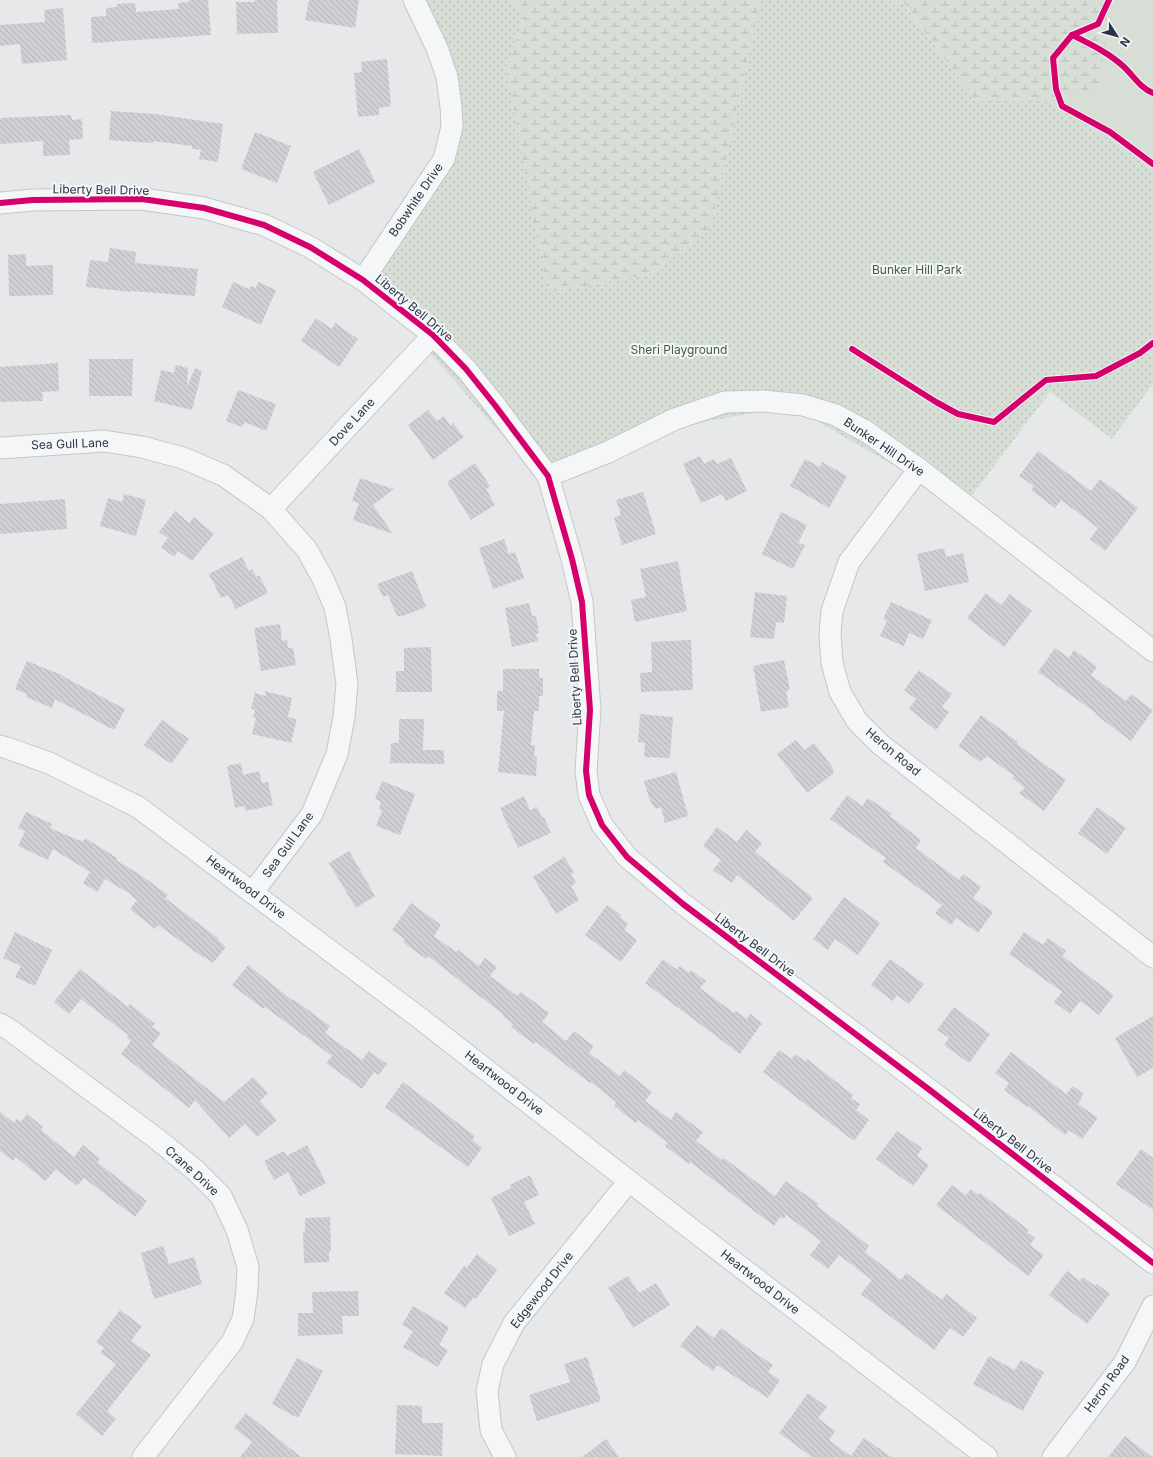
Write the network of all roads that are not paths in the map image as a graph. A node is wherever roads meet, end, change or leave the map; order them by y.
1 (414, 0) edge
2 (0, 202) edge
3 (362, 280) junction
4 (433, 335) junction
5 (0, 448) edge
6 (919, 469) junction
7 (548, 476) junction
8 (271, 509) junction
9 (1153, 651) edge
10 (0, 746) edge
11 (253, 892) junction
12 (1153, 957) edge
13 (0, 1024) edge
14 (629, 1181) junction
15 (1153, 1263) edge
16 (1153, 1306) edge
17 (143, 1457) edge
18 (505, 1457) edge
19 (987, 1457) edge
20 (1053, 1457) edge

1 - 3 street, Bobwhite Drive
2 - 3 street, Liberty Bell Drive
3 - 4 street, Liberty Bell Drive
4 - 7 street, Liberty Bell Drive
4 - 8 street, Dove Lane
5 - 8 street, Sea Gull Lane
6 - 7 street, Bunker Hill Drive
6 - 9 street, Bunker Hill Drive
6 - 12 street, Heron Road
7 - 15 street, Liberty Bell Drive
8 - 11 street, Sea Gull Lane
10 - 11 street, Heartwood Drive
11 - 14 street, Heartwood Drive
13 - 17 street, Crane Drive
14 - 18 street, Edgewood Drive
14 - 19 street, Heartwood Drive
16 - 20 street, Heron Road

